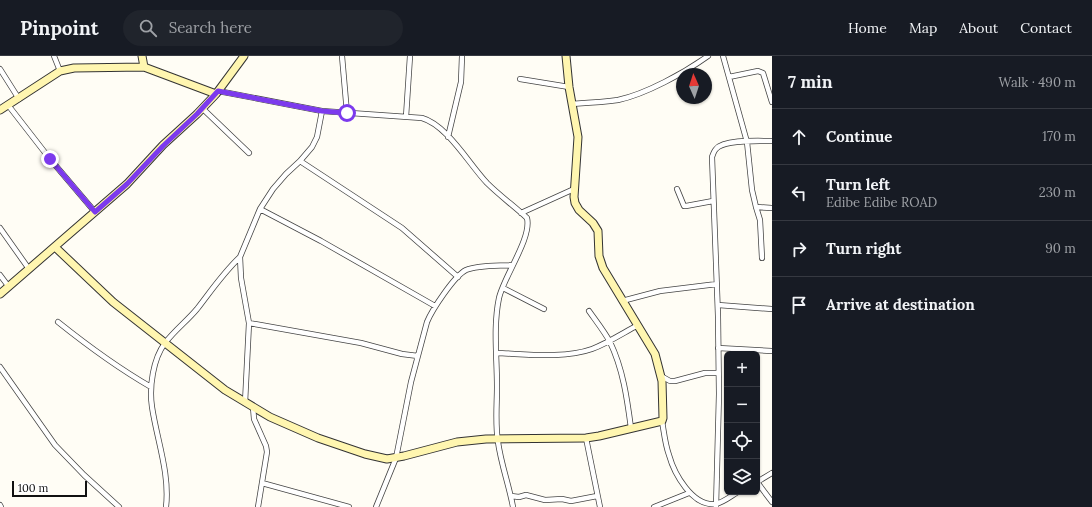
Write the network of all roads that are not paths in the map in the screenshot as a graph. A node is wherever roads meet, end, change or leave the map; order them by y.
1 (54, 56) edge
2 (142, 56) edge
3 (244, 56) edge
4 (342, 56) edge
5 (410, 56) edge
6 (462, 56) edge
7 (566, 56) edge
8 (708, 56) edge
9 (723, 56) edge
10 (144, 67) junction
11 (0, 69) edge
12 (60, 71) junction
13 (729, 77) junction
14 (520, 79) dead end
15 (569, 87) junction
16 (217, 92) junction
17 (19, 99) junction
18 (772, 102) edge
19 (572, 104) junction
20 (8, 105) junction
21 (202, 108) junction
22 (0, 110) edge
23 (322, 111) junction
24 (347, 113) junction
25 (406, 117) junction
26 (448, 137) junction
27 (772, 141) edge
28 (747, 142) junction
29 (249, 153) dead end
30 (300, 161) junction
31 (574, 189) junction
32 (677, 189) dead end
33 (714, 201) junction
34 (756, 207) junction
35 (772, 208) edge
36 (260, 209) junction
37 (95, 212) junction
38 (521, 213) junction
39 (0, 228) edge
40 (55, 246) junction
41 (240, 258) junction
42 (762, 258) dead end
43 (512, 265) junction
44 (29, 269) junction
45 (0, 275) edge
46 (458, 277) junction
47 (717, 284) junction
48 (9, 287) junction
49 (503, 288) junction
50 (0, 294) edge
51 (622, 301) junction
52 (718, 305) junction
53 (435, 306) junction
54 (544, 309) dead end
55 (772, 309) edge
56 (589, 311) dead end
57 (58, 322) dead end
58 (249, 323) junction
59 (638, 325) junction
60 (609, 341) junction
61 (165, 343) junction
62 (718, 348) junction
63 (772, 351) edge
64 (497, 353) junction
65 (418, 356) junction
66 (0, 367) edge
67 (718, 373) junction
68 (661, 376) junction
69 (151, 387) junction
70 (245, 403) junction
71 (253, 408) junction
72 (662, 421) junction
73 (631, 428) junction
74 (586, 438) junction
75 (497, 440) junction
76 (396, 458) junction
77 (772, 473) edge
78 (760, 480) edge
79 (262, 483) junction
80 (760, 486) edge
81 (689, 493) junction
82 (733, 495) edge
83 (511, 496) junction
84 (598, 496) junction
85 (772, 502) edge
86 (716, 506) edge
87 (119, 507) edge
88 (166, 507) edge
89 (257, 507) edge
90 (350, 507) edge
91 (376, 507) edge
92 (513, 507) edge
93 (600, 507) edge
94 (654, 507) edge

1 - 12 street
2 - 10 street
3 - 16 street
4 - 24 street
5 - 25 street
6 - 26 street
7 - 15 street
8 - 19 street
9 - 13 street
10 - 12 street
10 - 16 street
11 - 17 street
12 - 17 street
13 - 18 street
13 - 28 street
14 - 15 street
15 - 19 street
16 - 21 street
16 - 23 street
17 - 20 street
19 - 31 street
20 - 22 street
20 - 37 street
21 - 29 street
21 - 37 street
23 - 24 street
23 - 30 street
24 - 25 street
25 - 26 street
26 - 38 street
27 - 28 street
28 - 33 street
28 - 34 street
30 - 36 street
30 - 46 street
31 - 38 street
31 - 51 street
32 - 33 street
33 - 47 street
34 - 35 street
34 - 42 street
36 - 41 street
36 - 53 street
37 - 40 street
38 - 43 street
39 - 44 street
40 - 44 street
40 - 61 street
41 - 58 street
41 - 61 street
43 - 46 street
43 - 49 street
44 - 48 street
45 - 48 street
46 - 53 street
47 - 51 street
47 - 52 street
48 - 50 street
49 - 54 street
49 - 64 street
51 - 59 street
52 - 55 street
52 - 62 street
53 - 65 street
56 - 60 street
57 - 69 street
58 - 65 street
58 - 70 street
59 - 60 street
59 - 68 street
60 - 64 street
60 - 73 street
61 - 69 street
61 - 70 street
62 - 63 street
62 - 67 street
64 - 75 street
65 - 76 street
66 - 87 street
67 - 68 street
67 - 86 street
68 - 72 street
69 - 88 street
70 - 71 street
71 - 76 street
71 - 79 street
72 - 73 street
72 - 81 street
73 - 74 street
74 - 75 street
74 - 84 street
75 - 76 street
75 - 83 street
76 - 91 street
77 - 78 street
79 - 89 street
79 - 90 street
80 - 85 street
81 - 86 street
81 - 94 street
82 - 86 street
83 - 84 street
83 - 92 street
84 - 93 street

